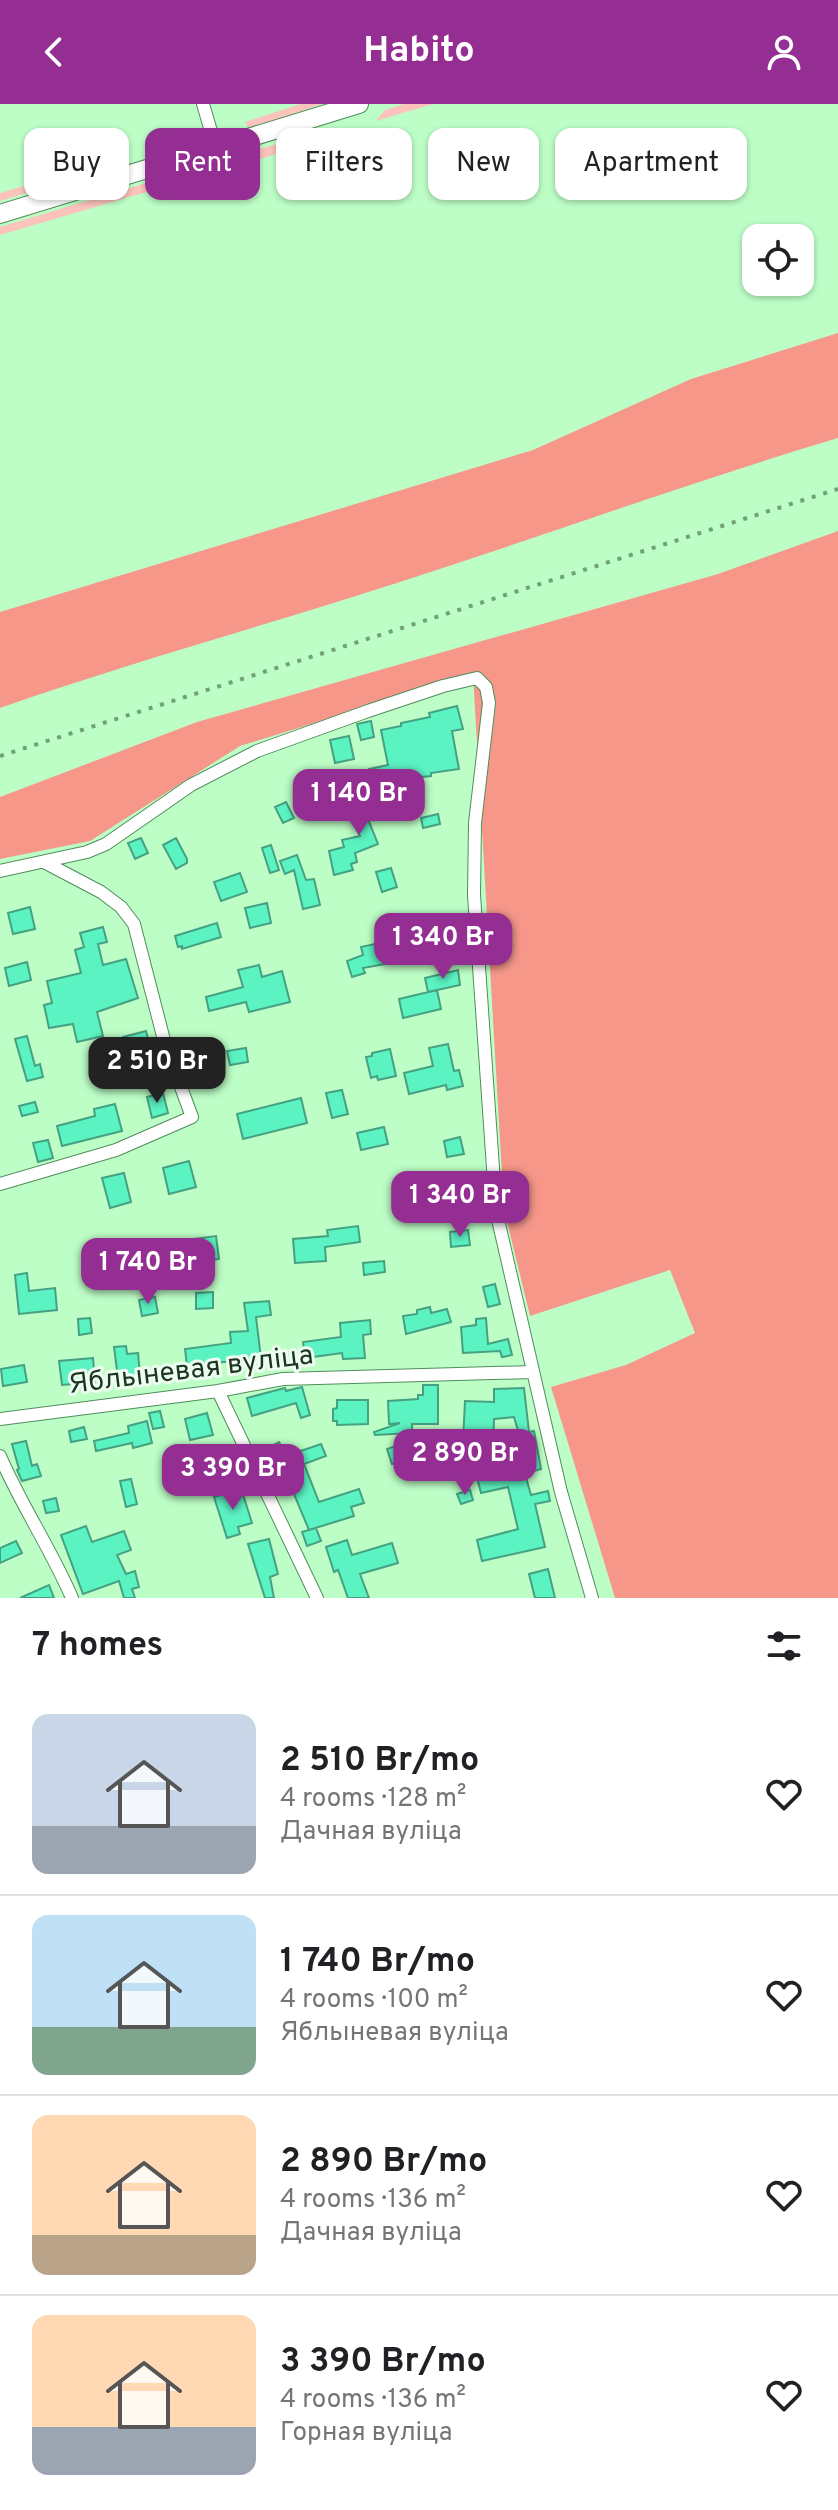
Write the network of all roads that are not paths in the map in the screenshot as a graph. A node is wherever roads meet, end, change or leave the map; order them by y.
1 (203, 104) edge
2 (359, 104) edge
3 (210, 128) edge
4 (260, 134) edge
5 (145, 170) edge
6 (0, 214) edge
7 (44, 862) junction
8 (0, 871) edge
9 (0, 1184) edge
10 (532, 1372) junction
11 (218, 1391) junction
12 (0, 1419) edge
13 (0, 1456) edge
14 (72, 1598) edge
15 (317, 1598) edge
16 (592, 1598) edge

1 - 3 street
2 - 4 main road
5 - 6 main road
7 - 8 street
7 - 9 street
7 - 10 street
10 - 11 street, Яблыневая вуліца
10 - 16 street
11 - 12 street, Яблыневая вуліца
11 - 15 street
13 - 14 street

